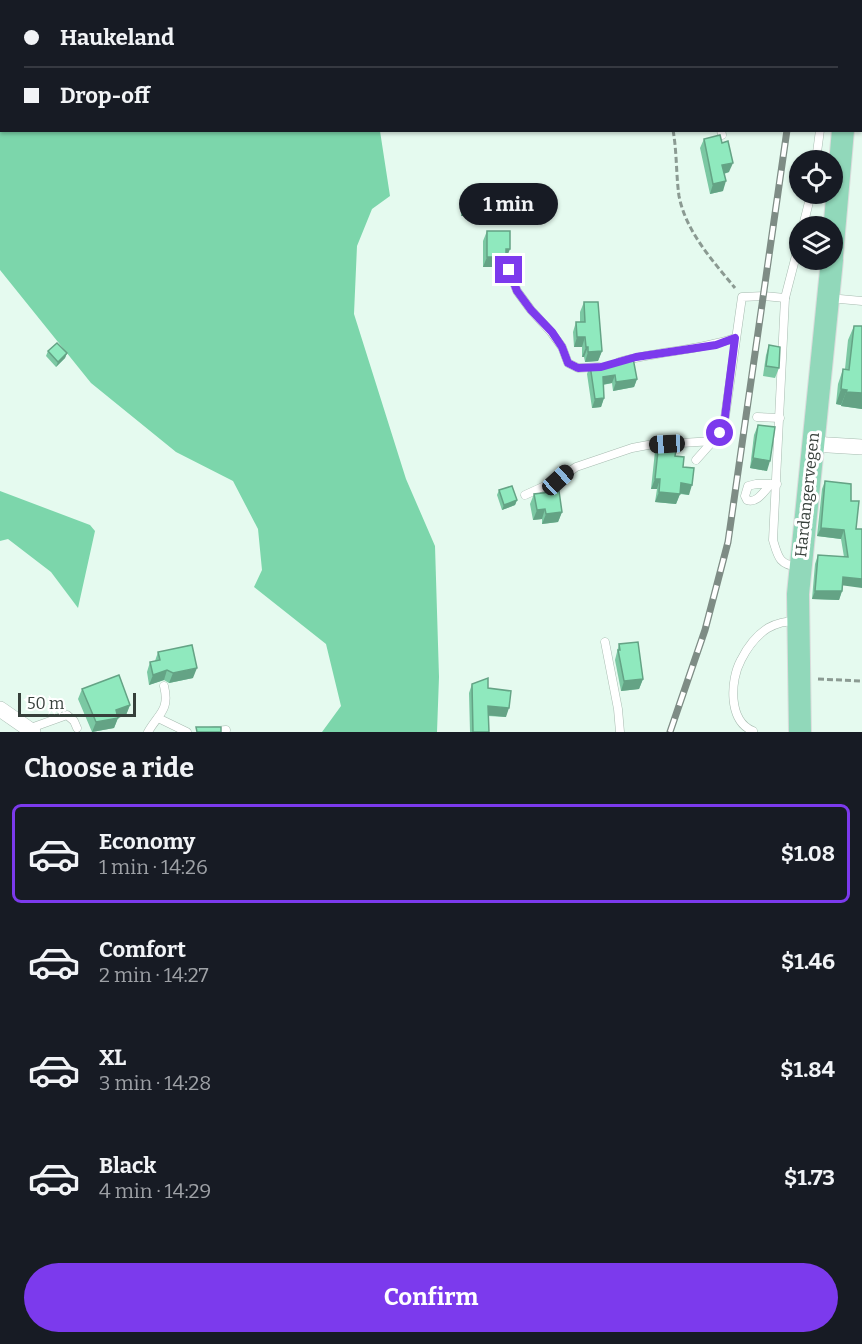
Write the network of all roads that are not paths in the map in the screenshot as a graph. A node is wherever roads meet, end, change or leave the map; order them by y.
1 (820, 132) edge
2 (843, 132) edge
3 (817, 150) edge
4 (835, 216) edge
5 (509, 270) dead end
6 (792, 270) edge
7 (831, 270) edge
8 (785, 298) junction
9 (828, 298) junction
10 (862, 301) edge
11 (735, 338) junction
12 (756, 417) dead end
13 (780, 418) junction
14 (714, 441) junction
15 (812, 444) junction
16 (862, 447) edge
17 (696, 460) dead end
18 (525, 495) dead end
19 (800, 567) junction
20 (798, 621) junction
21 (605, 642) dead end
22 (164, 686) dead end
23 (0, 710) edge
24 (158, 718) junction
25 (77, 728) dead end
26 (226, 730) dead end
27 (30, 731) edge
28 (753, 731) edge
29 (148, 732) edge
30 (187, 732) edge
31 (203, 732) edge
32 (620, 732) edge
33 (800, 732) edge

1 - 3 lane
2 - 4 main road
5 - 11 lane
6 - 8 lane
7 - 9 main road, Hardangervegen
8 - 11 lane
8 - 13 lane
9 - 10 lane
9 - 15 main road, Hardangervegen
11 - 14 lane
12 - 13 lane
13 - 19 lane
14 - 17 lane
14 - 18 lane
15 - 16 street
15 - 19 main road, Hardangervegen
19 - 20 main road, Hardangervegen
20 - 28 lane
20 - 33 main road, Hardangervegen
21 - 32 lane
22 - 24 lane
23 - 27 street
24 - 29 lane
24 - 30 lane
25 - 27 lane
26 - 31 lane

